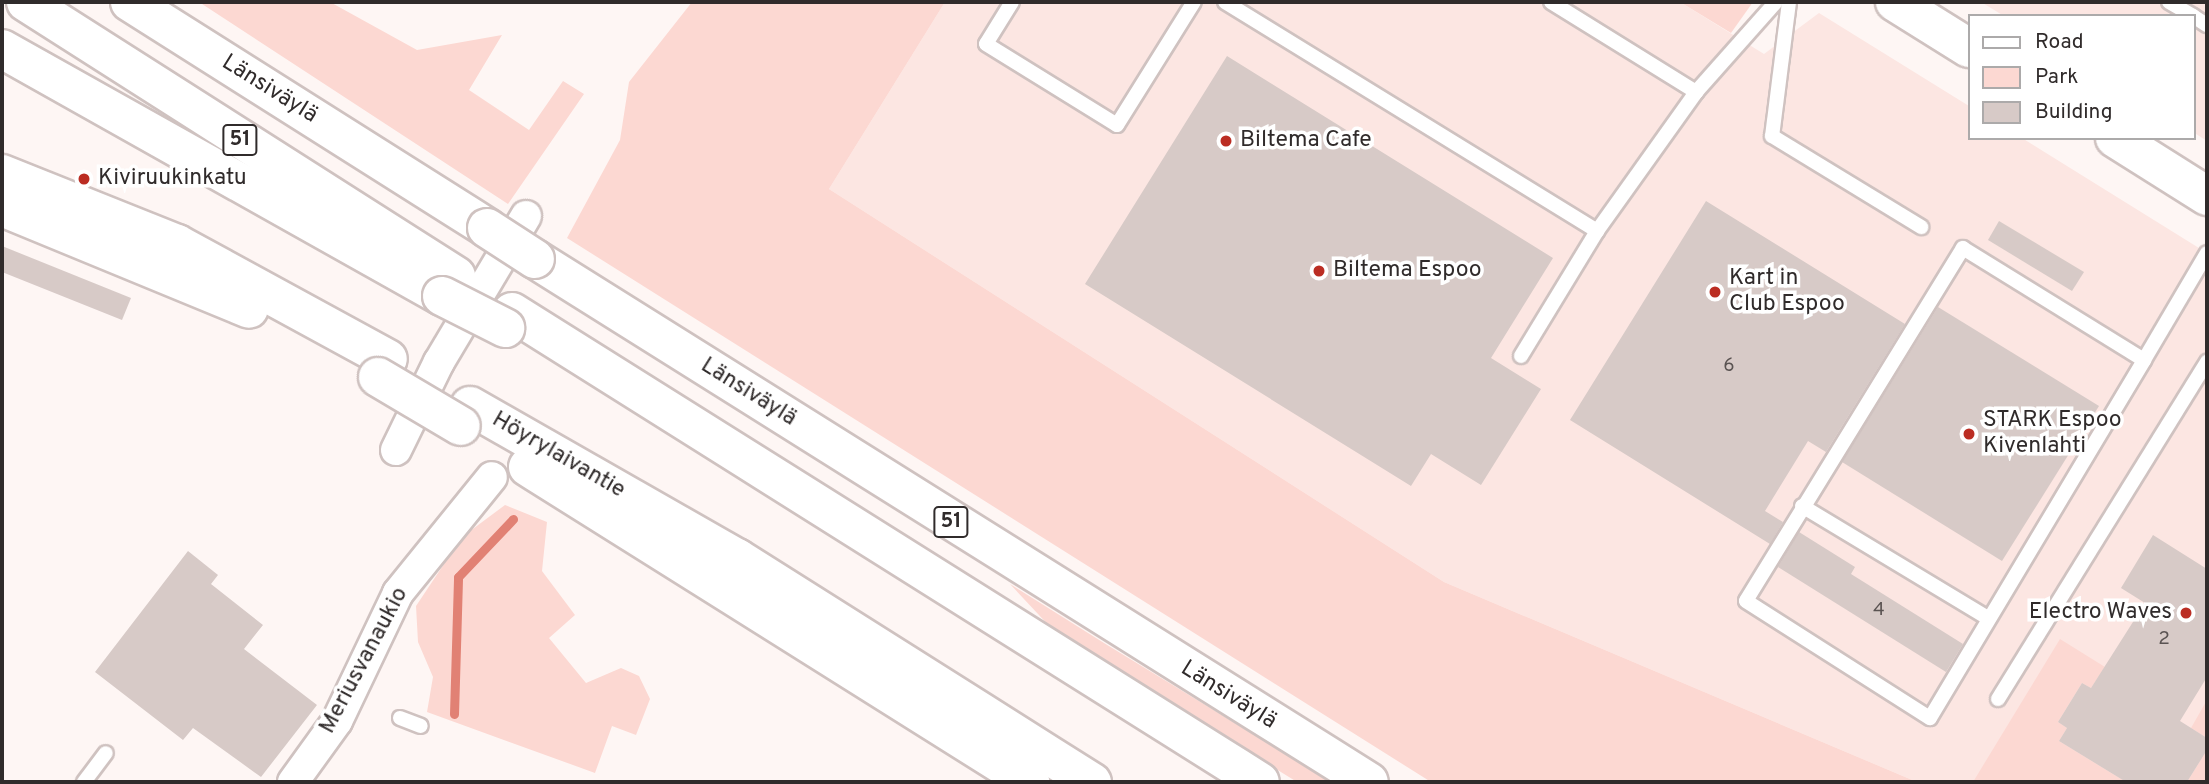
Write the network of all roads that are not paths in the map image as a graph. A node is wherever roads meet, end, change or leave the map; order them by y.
1 (26, 2) edge
2 (130, 2) edge
3 (1013, 2) edge
4 (1194, 2) edge
5 (1225, 2) edge
6 (1551, 2) edge
7 (1776, 2) edge
8 (1789, 2) edge
9 (1895, 2) edge
10 (2176, 3) edge
11 (2190, 14) edge
12 (1968, 47) edge
13 (2, 49) edge
14 (1696, 92) junction
15 (2118, 140) edge
16 (2, 174) edge
17 (2207, 196) edge
18 (2, 207) edge
19 (526, 216) dead end
20 (1921, 228) dead end
21 (1597, 231) junction
22 (2207, 253) edge
23 (449, 286) junction
24 (1521, 356) dead end
25 (2144, 360) junction
26 (2207, 362) edge
27 (383, 368) junction
28 (466, 416) junction
29 (396, 450) dead end
30 (492, 477) dead end
31 (1802, 506) junction
32 (1989, 619) junction
33 (1998, 699) dead end
34 (400, 718) dead end
35 (421, 726) dead end
36 (106, 753) dead end
37 (84, 782) edge
38 (293, 782) edge
39 (1030, 782) edge
40 (1092, 782) edge
41 (1260, 782) edge
42 (1369, 782) edge

1 - 23 main road, 51
2 - 42 main road, Länsiväylä / 51, bridge
3 - 4 lane
5 - 21 lane
6 - 14 lane
7 - 14 lane
8 - 20 lane
9 - 12 main road
10 - 11 lane
13 - 23 main road
14 - 21 lane
15 - 17 main road
16 - 27 main road, Höyrylaivantie
18 - 27 main road, Höyrylaivantie
19 - 29 street
21 - 24 lane
22 - 25 lane
23 - 41 main road, 51
25 - 31 lane
25 - 32 lane
26 - 33 lane
27 - 28 main road, Höyrylaivantie, bridge
28 - 39 main road, Höyrylaivantie
28 - 40 main road, Höyrylaivantie
30 - 38 street, Meriusvanaukio
31 - 32 lane
31 - 32 lane
34 - 35 lane
36 - 37 lane

